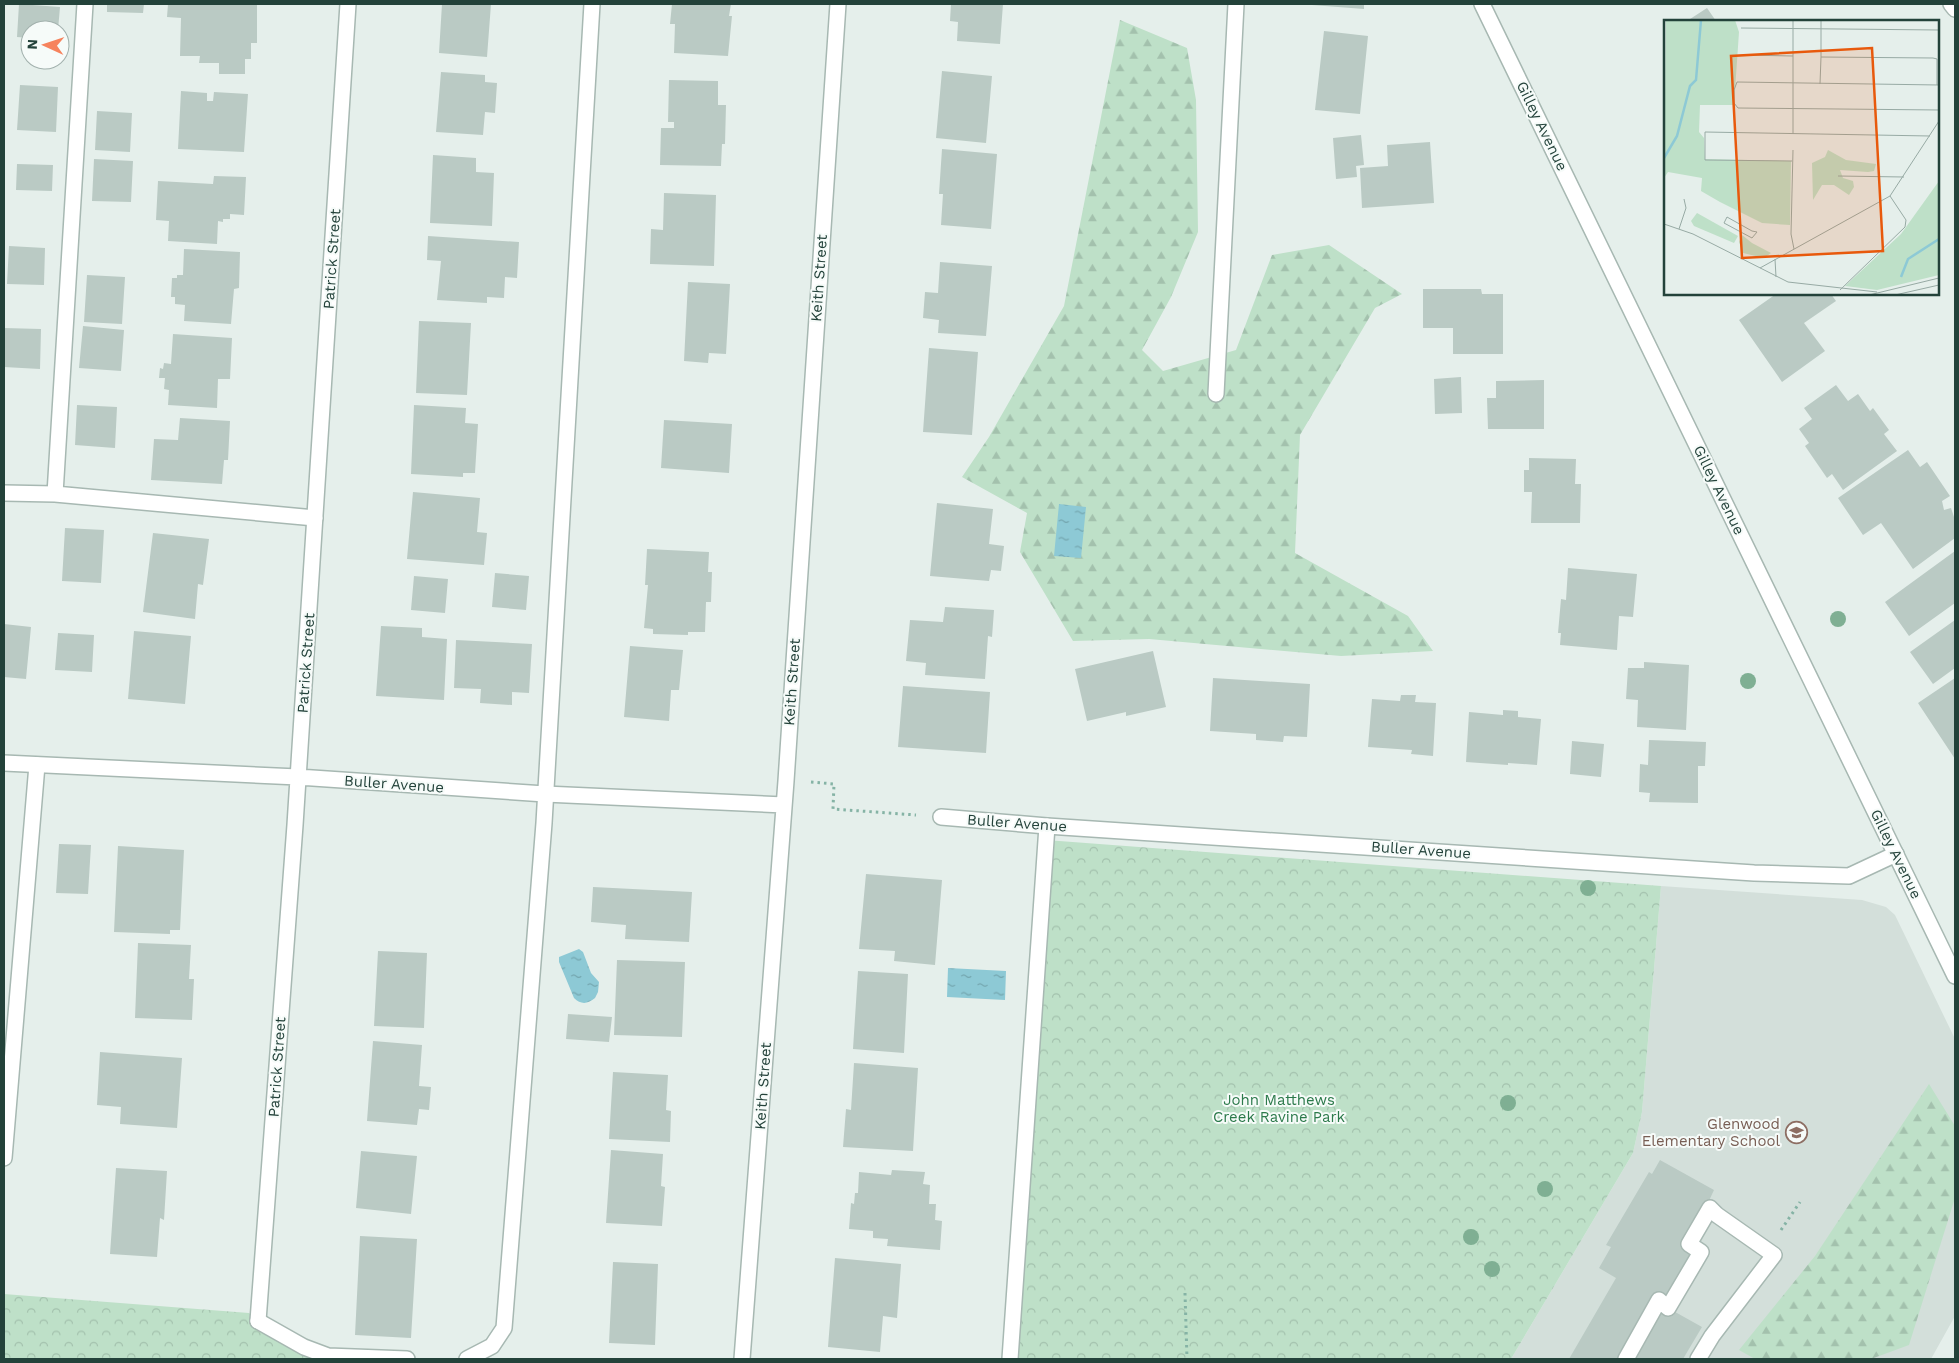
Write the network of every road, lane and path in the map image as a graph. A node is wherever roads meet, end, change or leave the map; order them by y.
1 (85, 4) edge
2 (348, 4) edge
3 (592, 4) edge
4 (838, 4) edge
5 (1236, 4) edge
6 (1482, 4) edge
7 (1951, 4) edge
8 (1955, 9) edge
9 (1216, 394) dead end
10 (4, 492) edge
11 (55, 494) junction
12 (315, 518) junction
13 (4, 763) edge
14 (36, 765) junction
15 (298, 777) junction
16 (809, 782) dead end
17 (545, 794) junction
18 (784, 805) junction
19 (942, 817) joint
20 (1047, 826) junction
21 (1896, 854) junction
22 (1955, 976) edge
23 (4, 1158) edge
24 (1800, 1202) dead end
25 (1768, 1250) junction
26 (1185, 1293) dead end
27 (407, 1359) edge
28 (467, 1359) edge
29 (742, 1359) edge
30 (1010, 1359) edge
31 (1187, 1359) edge
32 (1626, 1359) edge
33 (1698, 1359) edge

1 - 11 street
2 - 12 street, Patrick Street
3 - 17 street
4 - 18 street, Keith Street
5 - 9 street
6 - 21 street, Gilley Avenue
7 - 8 street
10 - 11 street
11 - 12 street
12 - 15 street, Patrick Street
13 - 14 street, Buller Avenue
14 - 15 street, Buller Avenue
14 - 23 street
15 - 17 street, Buller Avenue
15 - 27 street, Patrick Street
16 - 19 path
17 - 18 street, Buller Avenue
17 - 28 street
18 - 29 street, Keith Street
19 - 20 street, Buller Avenue
20 - 21 street, Buller Avenue
20 - 30 street
21 - 22 street, Gilley Avenue
24 - 25 path
25 - 32 street
25 - 33 street
26 - 31 path

